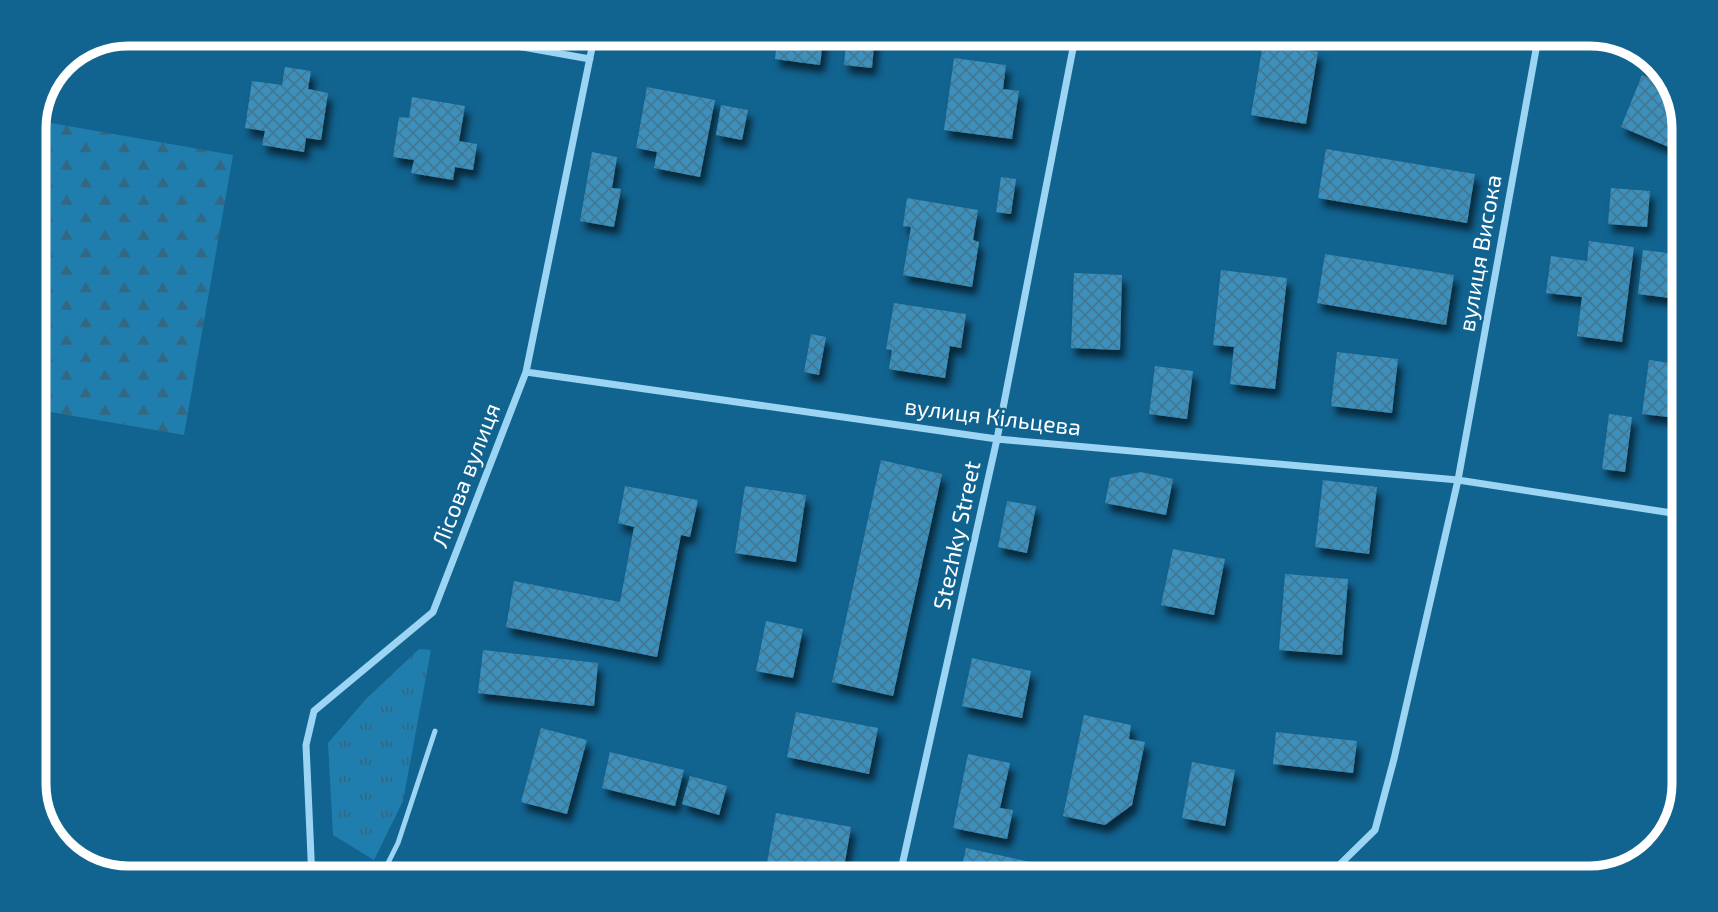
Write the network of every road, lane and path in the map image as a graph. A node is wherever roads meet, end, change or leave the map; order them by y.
1 (516, 46) edge
2 (592, 46) edge
3 (1073, 46) edge
4 (1537, 46) edge
5 (590, 59) junction
6 (526, 372) junction
7 (997, 439) junction
8 (1458, 480) junction
9 (1672, 514) edge
10 (435, 731) dead end
11 (311, 866) edge
12 (386, 866) edge
13 (902, 866) edge
14 (1338, 866) edge

1 - 5 street
2 - 5 street, Лісова вулиця
3 - 7 street, Stezhky Street
4 - 8 street, вулиця Висока
5 - 6 street, Лісова вулиця
6 - 7 street, вулиця Кільцева
6 - 11 street, Лісова вулиця
7 - 8 street, вулиця Кільцева
7 - 13 street, Stezhky Street
8 - 9 street, вулиця Кільцева
8 - 14 street
10 - 12 lane

